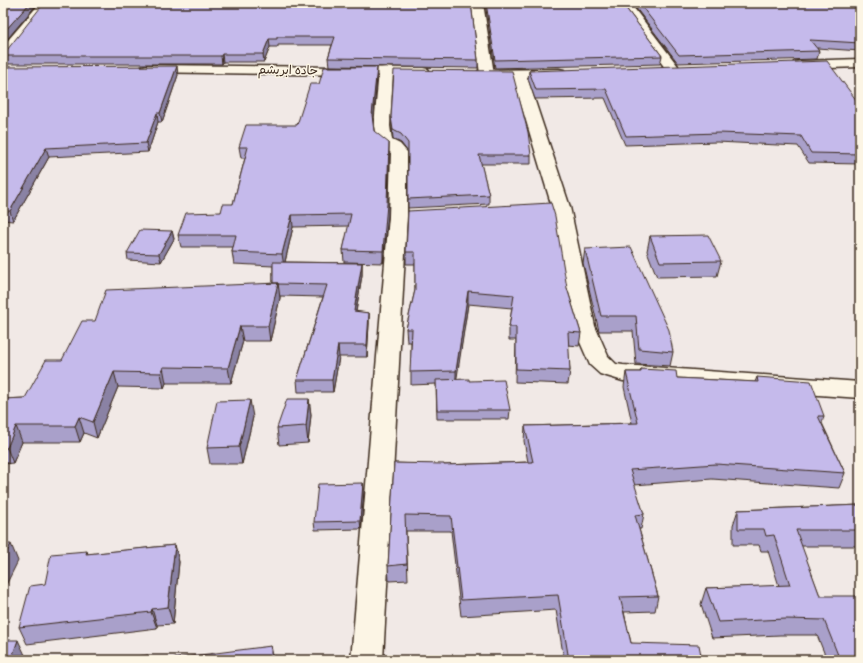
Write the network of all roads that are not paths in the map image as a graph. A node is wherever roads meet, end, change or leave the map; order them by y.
1 (46, 3) edge
2 (476, 3) edge
3 (625, 5) edge
4 (3, 54) edge
5 (860, 63) edge
6 (782, 66) edge
7 (130, 69) edge
8 (673, 69) junction
9 (689, 69) edge
10 (658, 70) edge
11 (386, 72) junction
12 (440, 73) edge
13 (472, 73) edge
14 (573, 73) edge
15 (487, 74) junction
16 (519, 74) junction
17 (562, 207) junction
18 (540, 209) edge
19 (860, 390) edge
20 (367, 660) edge

1 - 4 street
2 - 15 street
3 - 8 street
5 - 6 street
7 - 11 street, جاده ابریشم
8 - 9 street
8 - 10 street
11 - 12 street, جاده ابریشم
11 - 20 street
13 - 15 street
14 - 16 street
15 - 16 street
16 - 17 street
17 - 18 street
17 - 19 street

